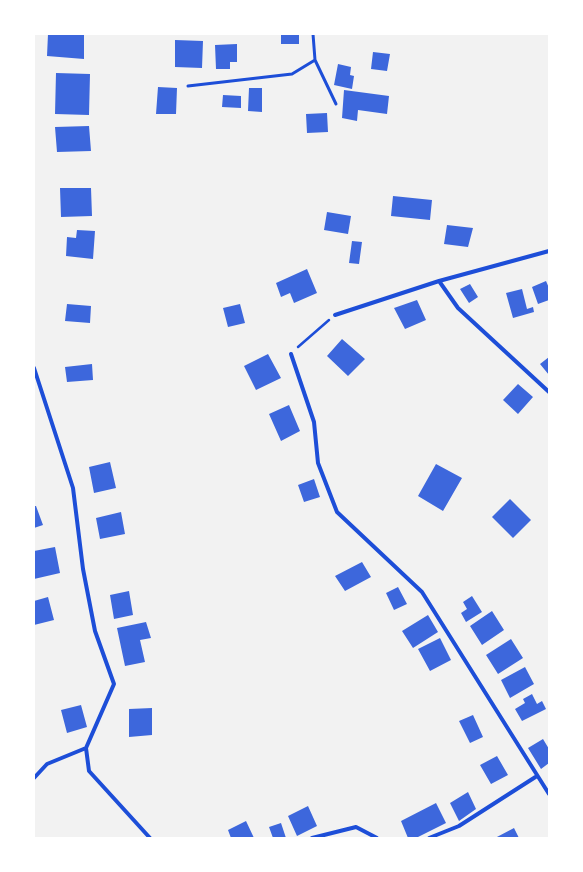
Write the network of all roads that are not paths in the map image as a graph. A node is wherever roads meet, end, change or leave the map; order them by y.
1 (313, 34) edge
2 (315, 60) junction
3 (188, 86) dead end
4 (336, 104) dead end
5 (549, 251) edge
6 (439, 281) junction
7 (335, 315) road end
8 (291, 354) road end
9 (34, 368) edge
10 (549, 392) edge
11 (86, 748) junction
12 (537, 776) junction
13 (34, 778) edge
14 (549, 794) edge
15 (150, 838) edge
16 (312, 838) edge
17 (377, 838) edge
18 (429, 838) edge

1 - 2 lane
2 - 3 lane
2 - 4 lane
5 - 6 street
6 - 7 street
6 - 10 street
8 - 12 street
9 - 11 street
11 - 13 street
11 - 15 street
12 - 14 street
12 - 18 street
16 - 17 street

